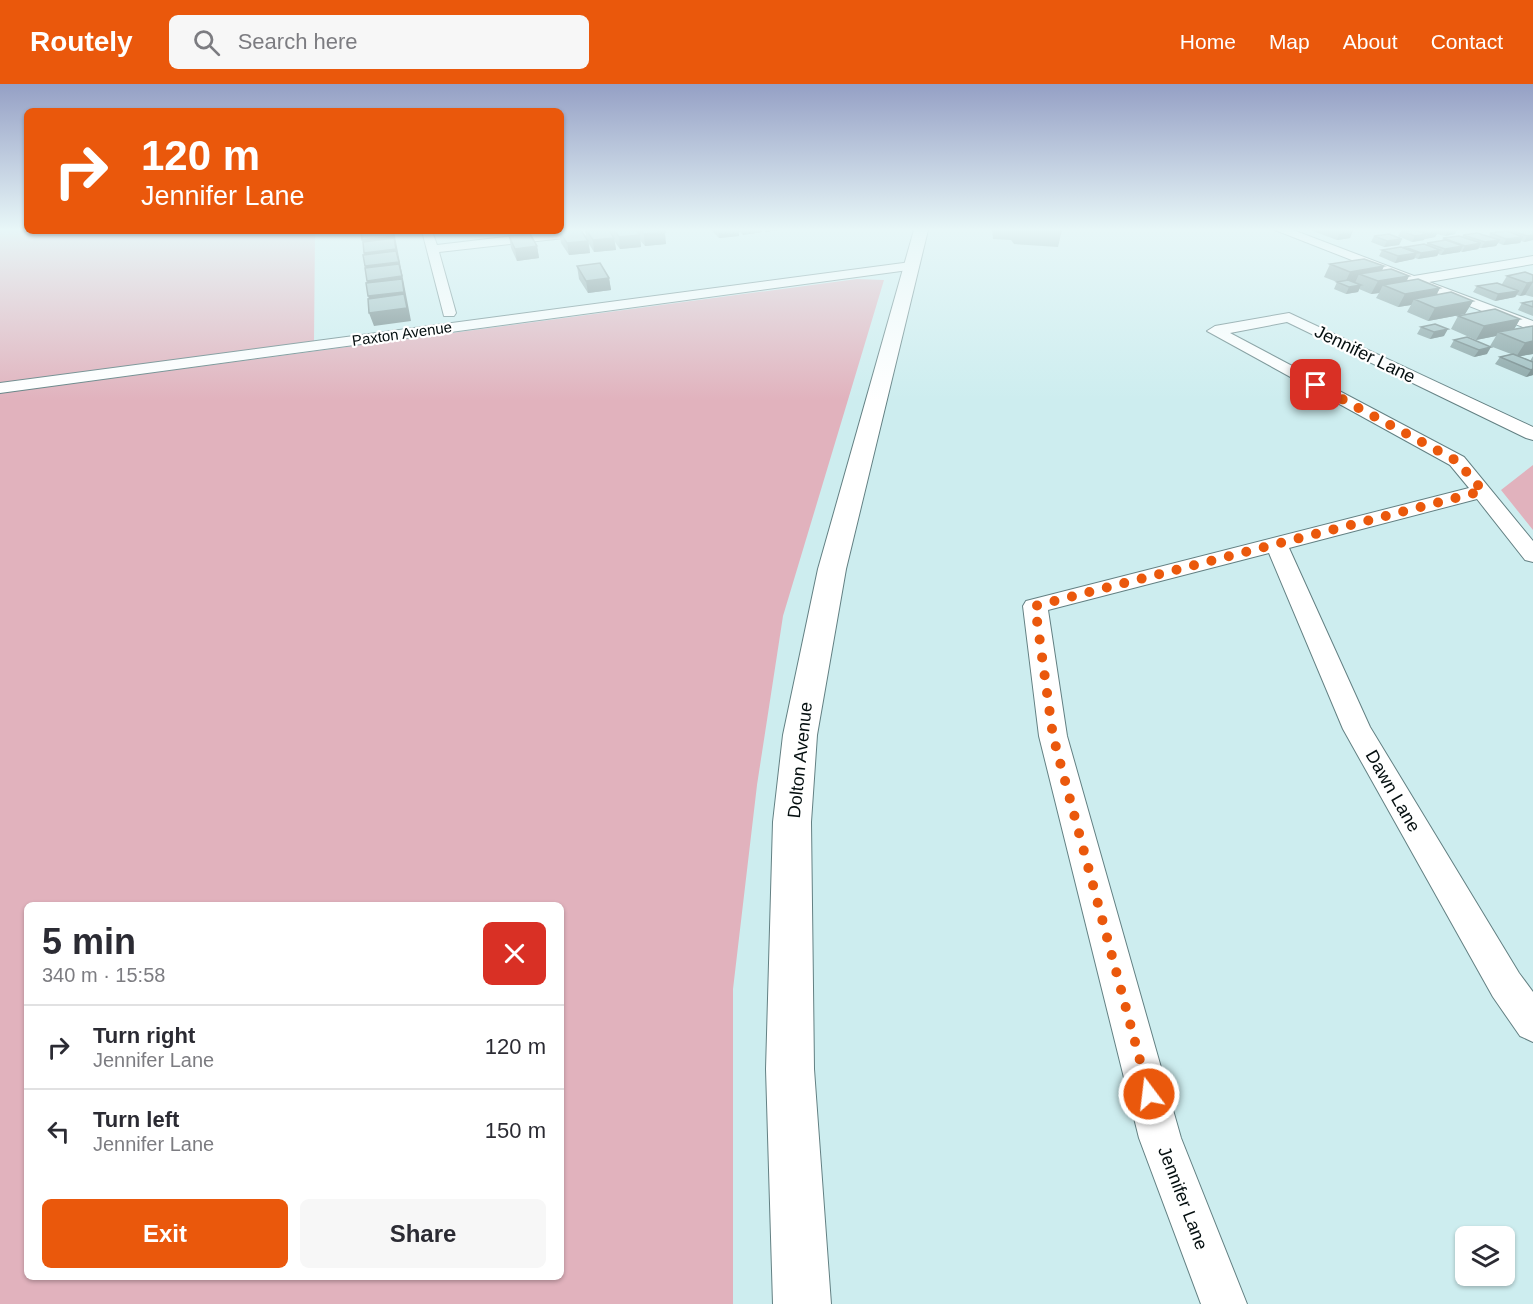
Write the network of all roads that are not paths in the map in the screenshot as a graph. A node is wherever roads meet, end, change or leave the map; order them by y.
1 (442, 287) edge
2 (755, 287) edge
3 (906, 287) edge
4 (1432, 287) edge
5 (449, 313) dead end
6 (1533, 326) edge
7 (0, 388) edge
8 (1533, 434) edge
9 (1483, 491) junction
10 (1277, 546) junction
11 (1533, 555) edge
12 (1533, 1023) edge
13 (802, 1304) edge
14 (1224, 1304) edge

1 - 5 street
2 - 7 street, Paxton Avenue
3 - 13 street, Dolton Avenue
4 - 6 street
8 - 9 street, Jennifer Lane
9 - 10 street, Jennifer Lane
9 - 11 street
10 - 12 street, Dawn Lane
10 - 14 street, Jennifer Lane

